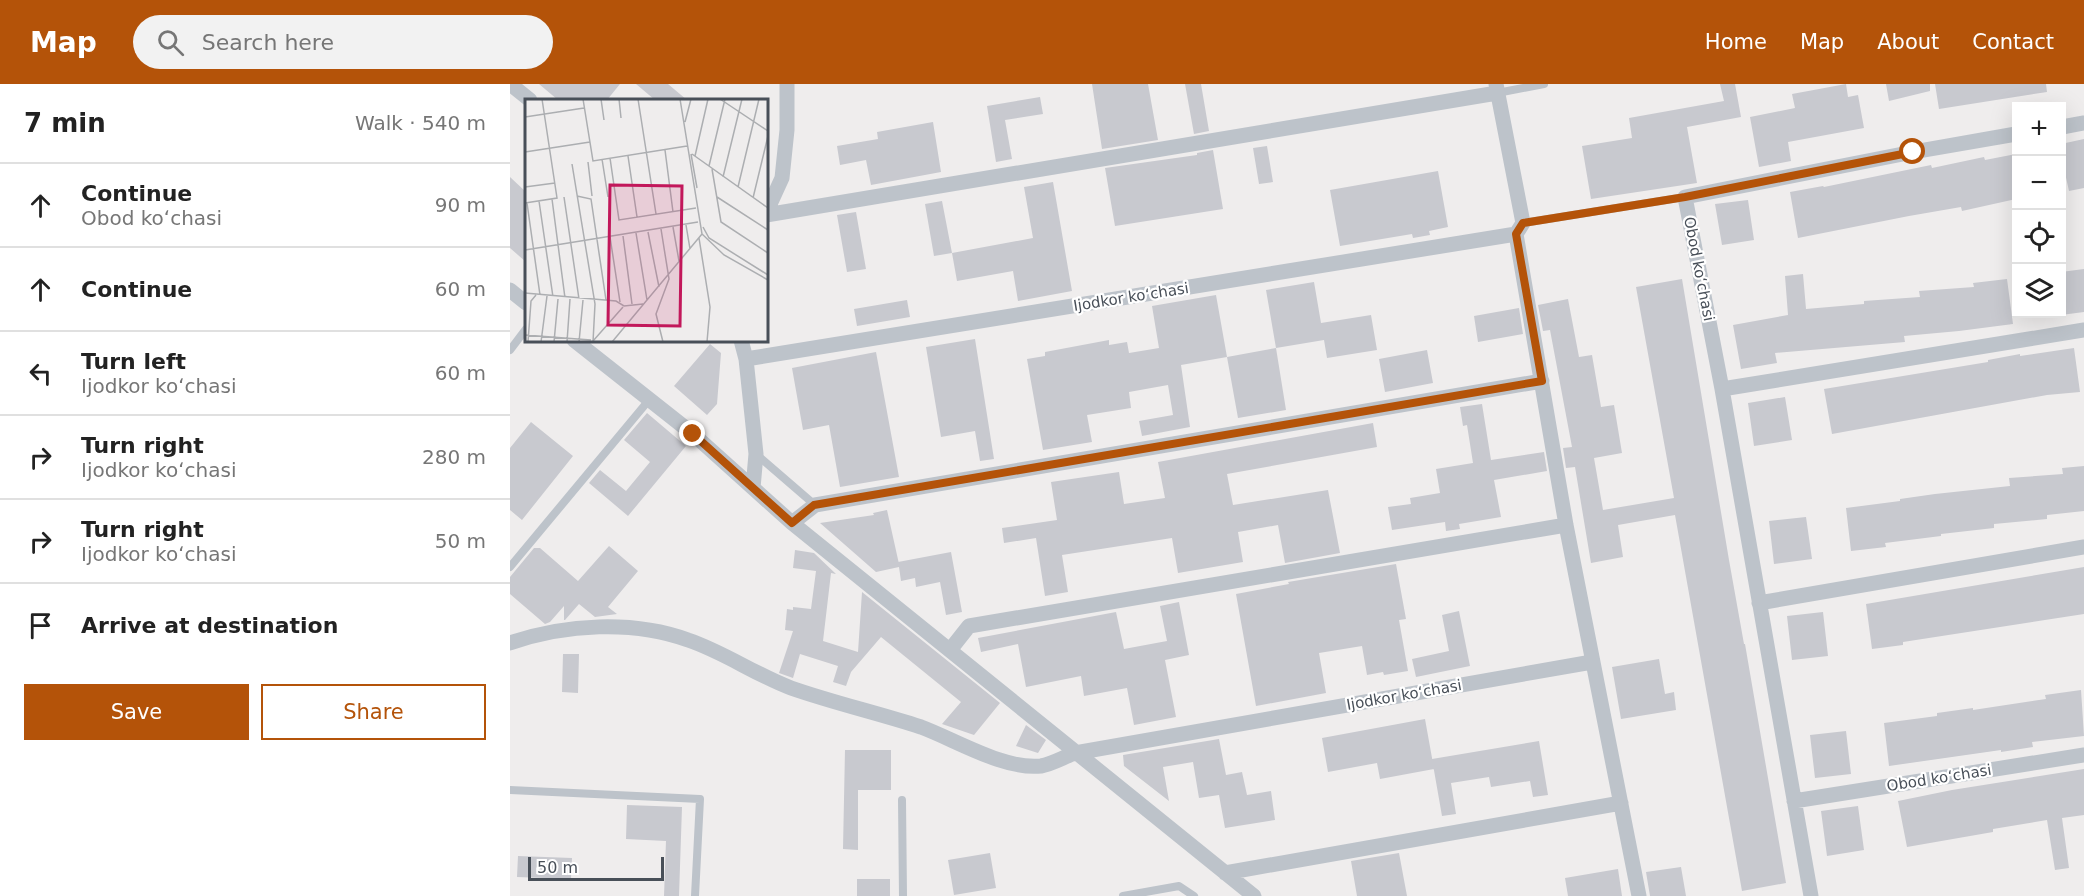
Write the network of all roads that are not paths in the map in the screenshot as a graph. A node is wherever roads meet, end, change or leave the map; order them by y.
1 (510, 84) edge
2 (787, 84) edge
3 (1544, 84) edge
4 (1496, 88) edge
5 (529, 99) edge
6 (2084, 123) edge
7 (2066, 126) edge
8 (2012, 135) edge
9 (1685, 197) junction
10 (768, 210) edge
11 (768, 214) edge
12 (1519, 229) junction
13 (510, 290) edge
14 (525, 302) edge
15 (525, 330) edge
16 (2084, 330) edge
17 (576, 342) edge
18 (742, 342) edge
19 (510, 350) edge
20 (746, 359) junction
21 (1542, 381) junction
22 (1722, 389) junction
23 (649, 400) junction
24 (756, 454) junction
25 (753, 488) junction
26 (814, 505) junction
27 (792, 523) junction
28 (1566, 525) junction
29 (2084, 547) edge
30 (510, 567) edge
31 (1759, 603) junction
32 (513, 640) edge
33 (950, 651) junction
34 (1592, 662) junction
35 (1075, 753) junction
36 (2084, 755) edge
37 (510, 790) edge
38 (902, 800) dead end
39 (1794, 801) junction
40 (1621, 803) junction
41 (1225, 873) junction
42 (695, 896) edge
43 (903, 896) edge
44 (1123, 896) edge
45 (1194, 896) edge
46 (1254, 896) edge
47 (1640, 896) edge
48 (1810, 896) edge

1 - 5 street
2 - 10 street
3 - 4 lane
4 - 11 street
4 - 12 street
6 - 7 street
8 - 9 street, Obod koʻchasi
9 - 12 lane
9 - 22 street, Obod koʻchasi
12 - 20 street, Ijodkor koʻchasi
12 - 21 street
13 - 14 street
15 - 19 lane
16 - 22 street
17 - 23 street
18 - 20 street
20 - 24 street
21 - 26 street
21 - 28 street
22 - 31 street, Obod koʻchasi
23 - 25 street
23 - 30 lane
24 - 25 street
24 - 26 lane
25 - 27 street
26 - 27 street
27 - 33 street
28 - 33 street
28 - 34 street
29 - 31 street
31 - 39 street, Obod koʻchasi
32 - 35 street, Ijodkor koʻchasi
33 - 35 street
34 - 35 street, Ijodkor koʻchasi
34 - 40 street
35 - 41 street
36 - 39 street, Obod koʻchasi
37 - 42 lane
38 - 43 lane
39 - 48 street, Obod koʻchasi
40 - 41 street
40 - 47 street
41 - 46 street
44 - 45 lane

